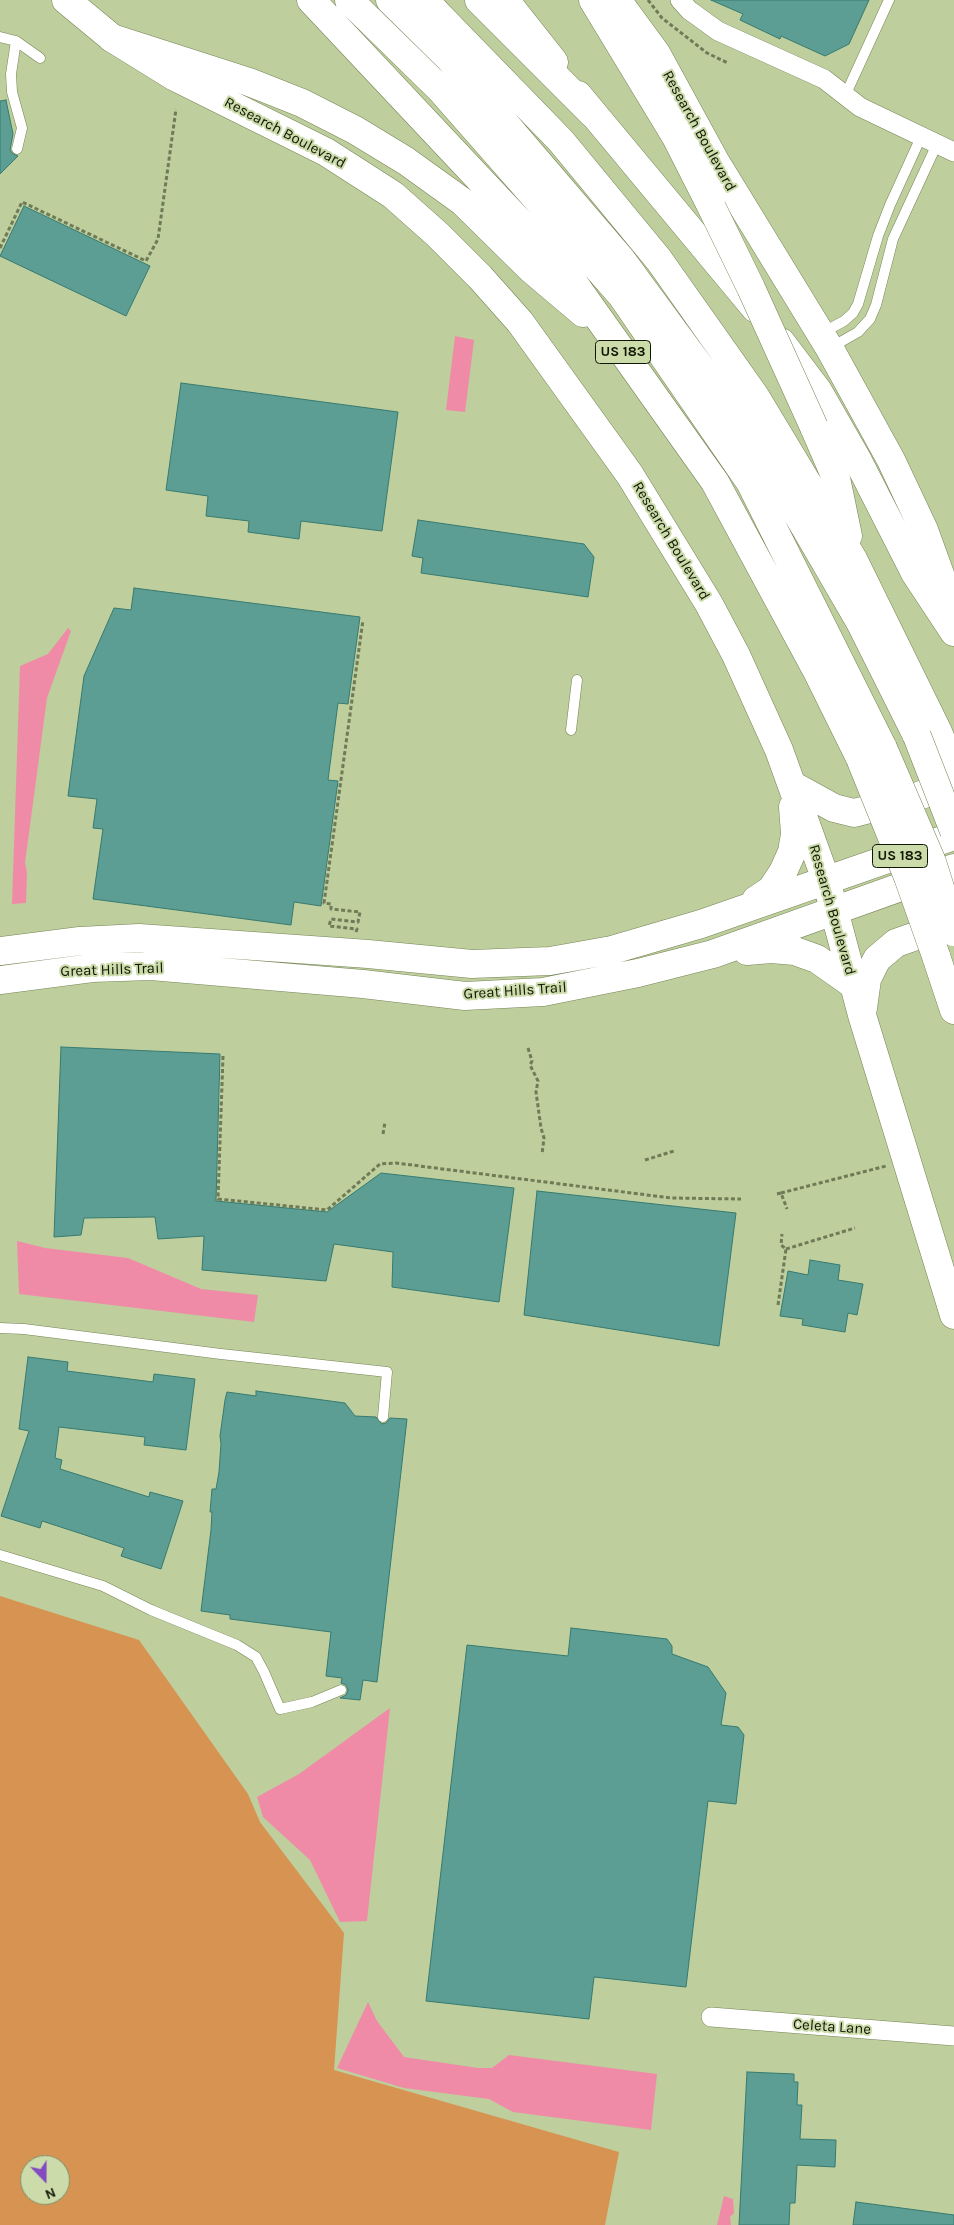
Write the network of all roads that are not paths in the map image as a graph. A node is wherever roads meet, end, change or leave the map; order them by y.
1 (66, 0) edge
2 (311, 0) edge
3 (349, 0) edge
4 (390, 0) edge
5 (424, 0) edge
6 (479, 0) edge
7 (505, 0) edge
8 (594, 0) edge
9 (617, 0) edge
10 (680, 0) edge
11 (889, 0) edge
12 (0, 37) edge
13 (112, 38) junction
14 (16, 41) junction
15 (40, 58) dead end
16 (845, 96) junction
17 (593, 114) junction
18 (937, 144) edge
19 (17, 149) dead end
20 (616, 341) junction
21 (825, 341) junction
22 (853, 559) junction
23 (954, 611) edge
24 (954, 632) edge
25 (577, 680) dead end
26 (570, 730) dead end
27 (927, 734) junction
28 (872, 753) junction
29 (954, 772) edge
30 (954, 783) edge
31 (792, 785) junction
32 (954, 831) edge
33 (954, 836) edge
34 (954, 868) edge
35 (826, 880) junction
36 (747, 907) junction
37 (834, 910) junction
38 (954, 922) edge
39 (954, 932) edge
40 (0, 951) edge
41 (713, 954) junction
42 (364, 962) junction
43 (0, 980) edge
44 (854, 985) junction
45 (954, 1010) edge
46 (862, 1015) junction
47 (954, 1315) edge
48 (0, 1328) edge
49 (383, 1417) dead end
50 (0, 1555) edge
51 (341, 1690) dead end
52 (710, 2017) dead end
53 (954, 2036) edge

1 - 13 main road, Research Boulevard
2 - 20 main road, US 183
3 - 28 main road
4 - 27 main road
5 - 22 main road
6 - 17 main road
7 - 17 main road
8 - 22 main road, bridge
9 - 21 main road, Research Boulevard
10 - 16 street
11 - 16 lane
12 - 14 lane
13 - 20 main road
13 - 31 main road, Research Boulevard
14 - 15 lane
14 - 19 lane
16 - 18 street
17 - 24 main road
18 - 21 lane
18 - 21 lane
20 - 28 main road, US 183
21 - 23 main road, Research Boulevard
22 - 27 main road
25 - 26 lane
27 - 29 main road
27 - 32 main road, bridge
28 - 39 main road, bridge
28 - 45 main road, US 183, bridge
30 - 31 main road
31 - 35 main road, Research Boulevard
31 - 36 main road
33 - 35 main road, Great Hills Trail
34 - 37 main road, Great Hills Trail
35 - 36 main road, Great Hills Trail
35 - 37 main road, Research Boulevard
36 - 42 main road, Great Hills Trail
37 - 41 main road, Great Hills Trail
37 - 44 main road, Research Boulevard
38 - 46 main road
40 - 42 main road, Great Hills Trail
41 - 42 main road, Great Hills Trail
41 - 44 main road
42 - 43 main road, Great Hills Trail
44 - 46 main road, Research Boulevard
46 - 47 main road, Research Boulevard
48 - 49 lane
50 - 51 lane
52 - 53 street, Celeta Lane

